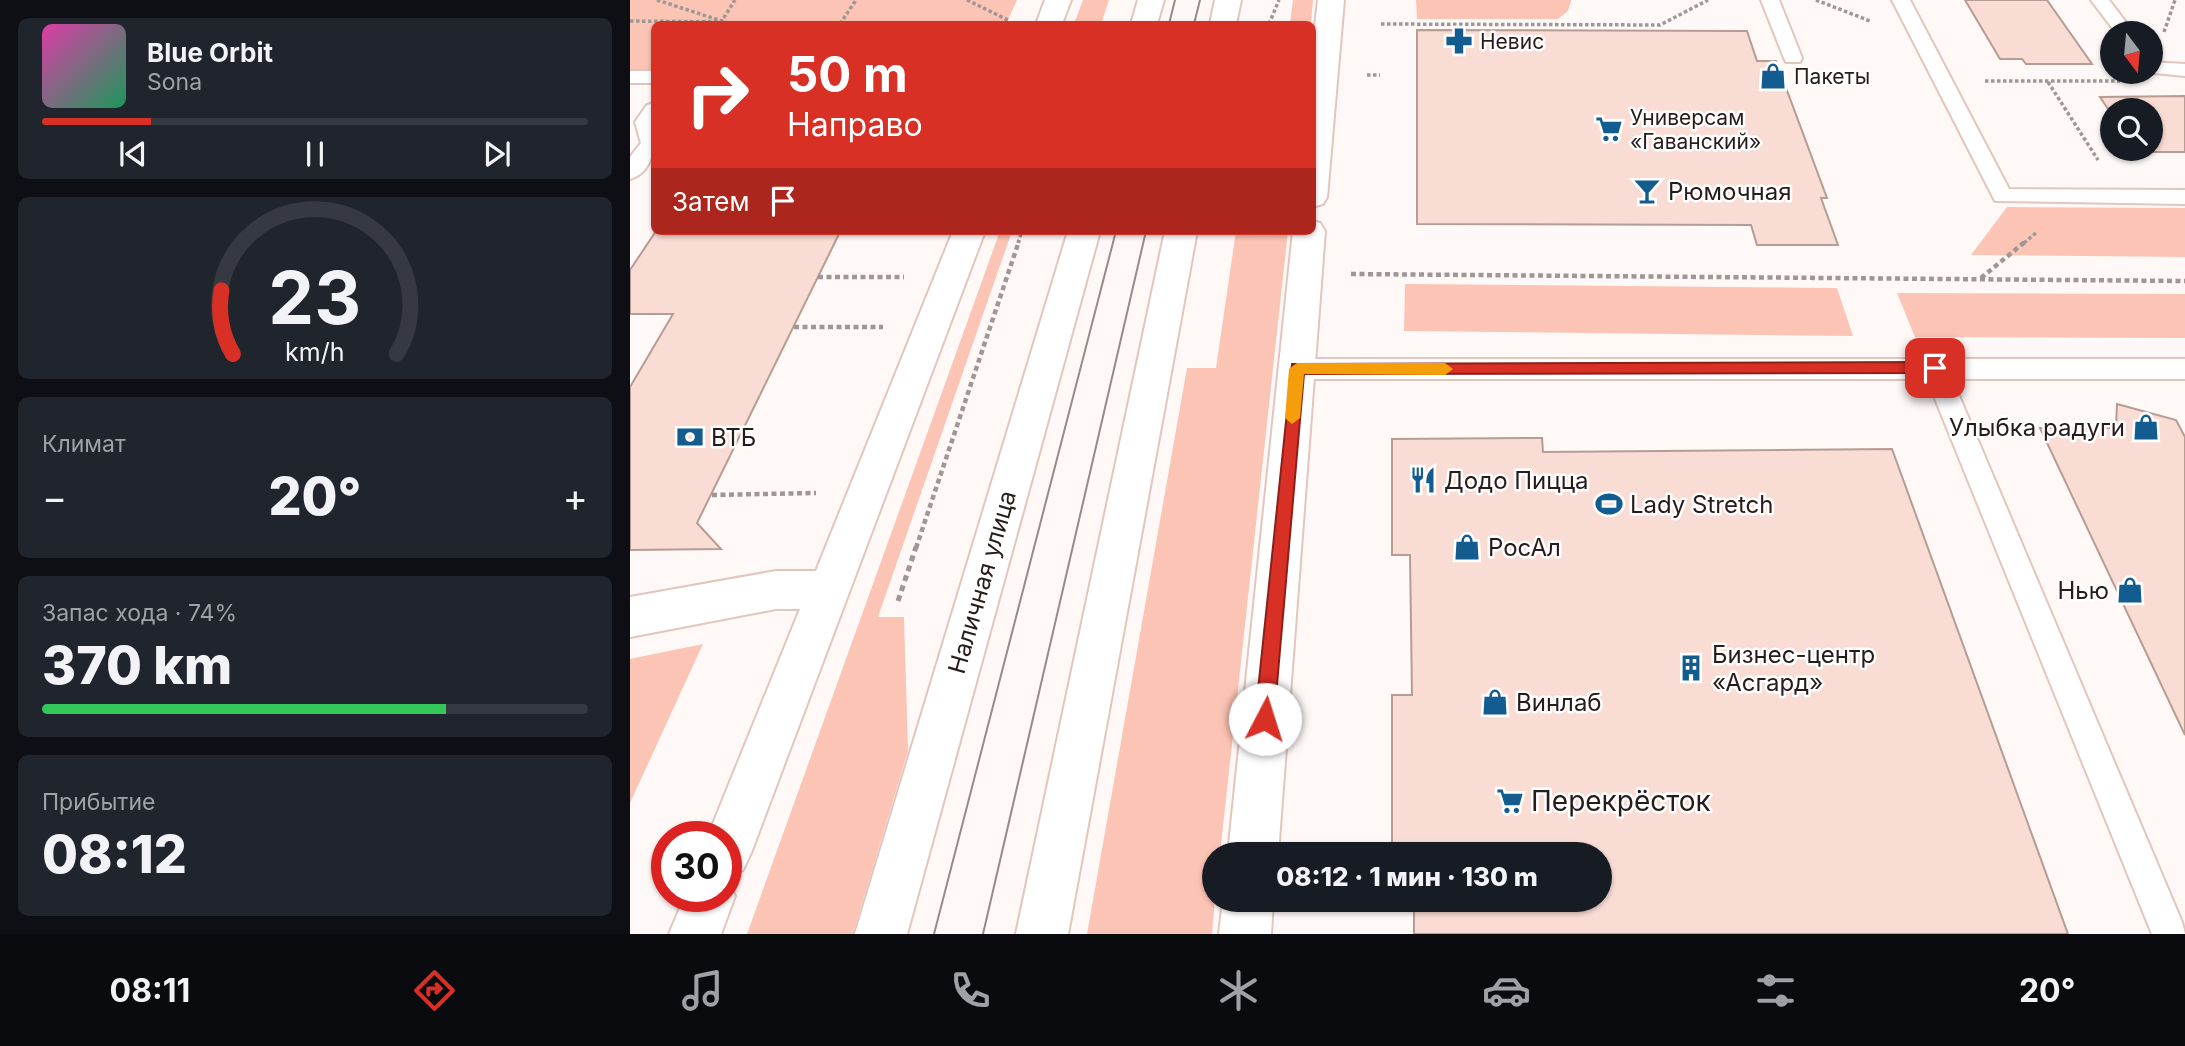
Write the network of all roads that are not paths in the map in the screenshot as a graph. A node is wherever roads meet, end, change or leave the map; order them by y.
1 (1058, 0) edge
2 (1151, 0) edge
3 (1228, 0) edge
4 (1331, 0) edge
5 (1770, 0) edge
6 (1901, 0) edge
7 (2100, 0) edge
8 (1050, 21) edge
9 (1145, 21) edge
10 (1224, 21) edge
11 (2116, 21) edge
12 (1793, 58) dead end
13 (2163, 69) edge
14 (2185, 70) edge
15 (630, 77) edge
16 (651, 77) edge
17 (1942, 81) joint
18 (651, 113) edge
19 (651, 143) edge
20 (651, 143) edge
21 (1316, 156) edge
22 (630, 172) edge
23 (2185, 197) edge
24 (966, 235) edge
25 (1083, 235) edge
26 (1180, 235) edge
27 (1309, 235) edge
28 (1935, 368) junction
29 (1297, 369) junction
30 (2185, 369) edge
31 (829, 590) junction
32 (630, 617) edge
33 (739, 821) edge
34 (1254, 842) edge
35 (703, 912) edge
36 (1247, 912) edge
37 (695, 934) edge
38 (881, 934) edge
39 (1042, 934) edge
40 (1245, 934) edge
41 (2170, 934) edge

1 - 8 street
2 - 9 street
3 - 10 street
4 - 21 street
5 - 12 lane
6 - 17 lane
7 - 11 lane
13 - 14 lane
15 - 16 lane
17 - 23 lane
18 - 19 lane
20 - 22 lane
24 - 31 street
25 - 38 street, Наличная улица
26 - 39 street
27 - 29 street
28 - 29 lane
28 - 30 lane
28 - 41 lane
29 - 34 street
31 - 32 street
31 - 33 street
35 - 37 street
36 - 40 street

